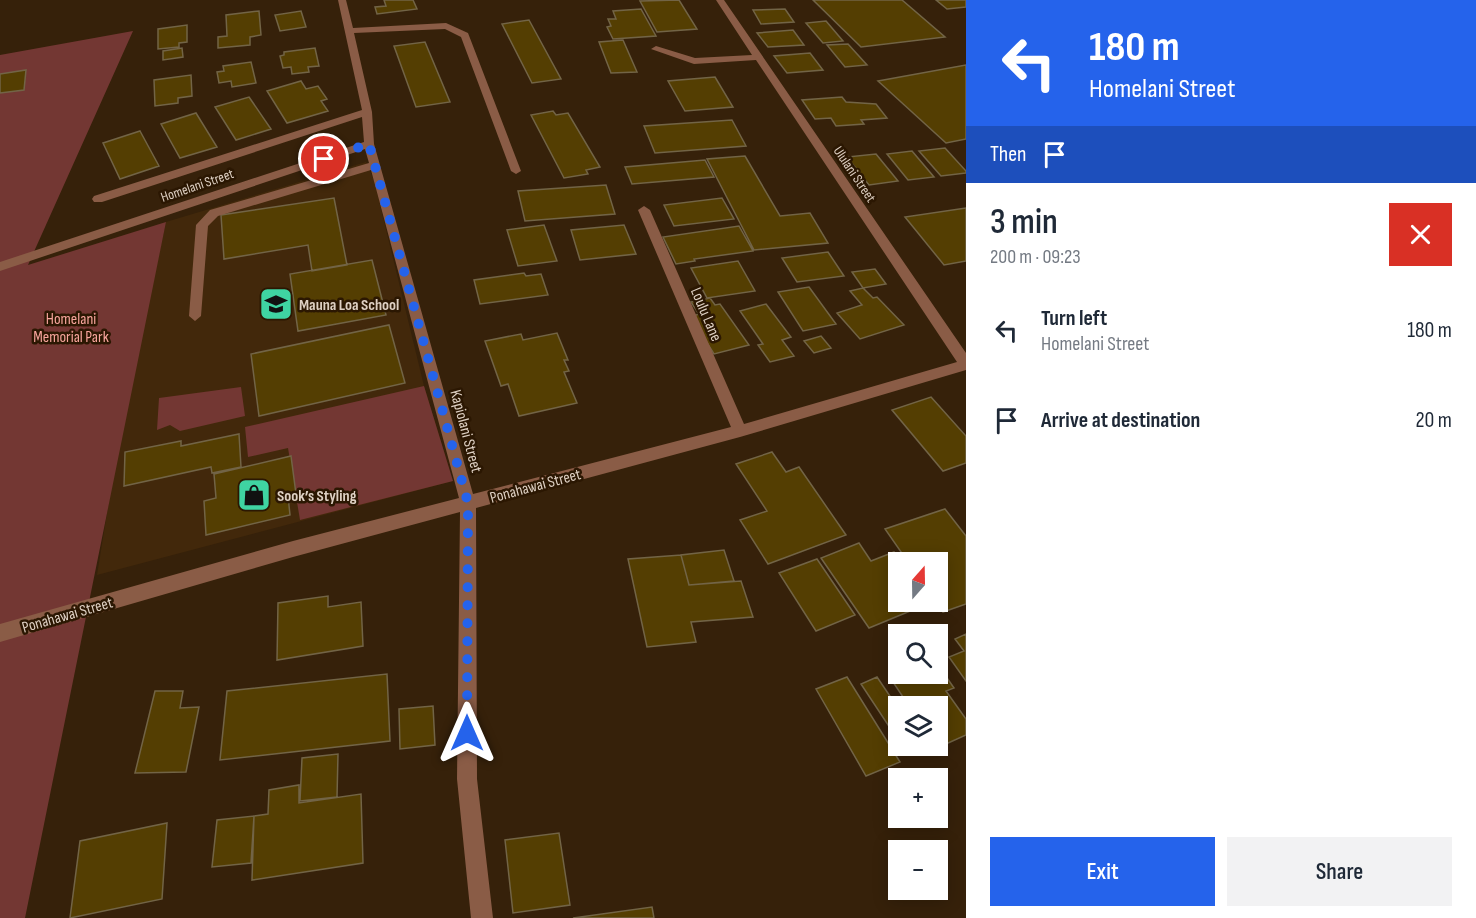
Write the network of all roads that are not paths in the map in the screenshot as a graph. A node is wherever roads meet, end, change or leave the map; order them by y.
1 (342, 0) edge
2 (720, 0) edge
3 (349, 31) junction
4 (656, 49) dead end
5 (758, 57) junction
6 (367, 112) junction
7 (369, 144) junction
8 (375, 165) junction
9 (516, 171) dead end
10 (98, 199) dead end
11 (645, 210) dead end
12 (0, 267) edge
13 (195, 316) dead end
14 (966, 365) edge
15 (740, 431) junction
16 (468, 503) junction
17 (0, 633) edge
18 (482, 918) edge

1 - 3 street, Kapiolani Street
2 - 5 street, Ululani Street
3 - 6 street, Kapiolani Street
3 - 9 street
4 - 5 street
5 - 14 street, Ululani Street
6 - 7 street, Kapiolani Street
6 - 10 street
7 - 8 street, Kapiolani Street
7 - 12 street, Homelani Street
8 - 13 street
8 - 16 street, Kapiolani Street
11 - 15 street, Loulu Lane
14 - 15 street, Ponahawai Street
15 - 16 street, Ponahawai Street
16 - 17 street, Ponahawai Street
16 - 18 street, Kapiolani Street

